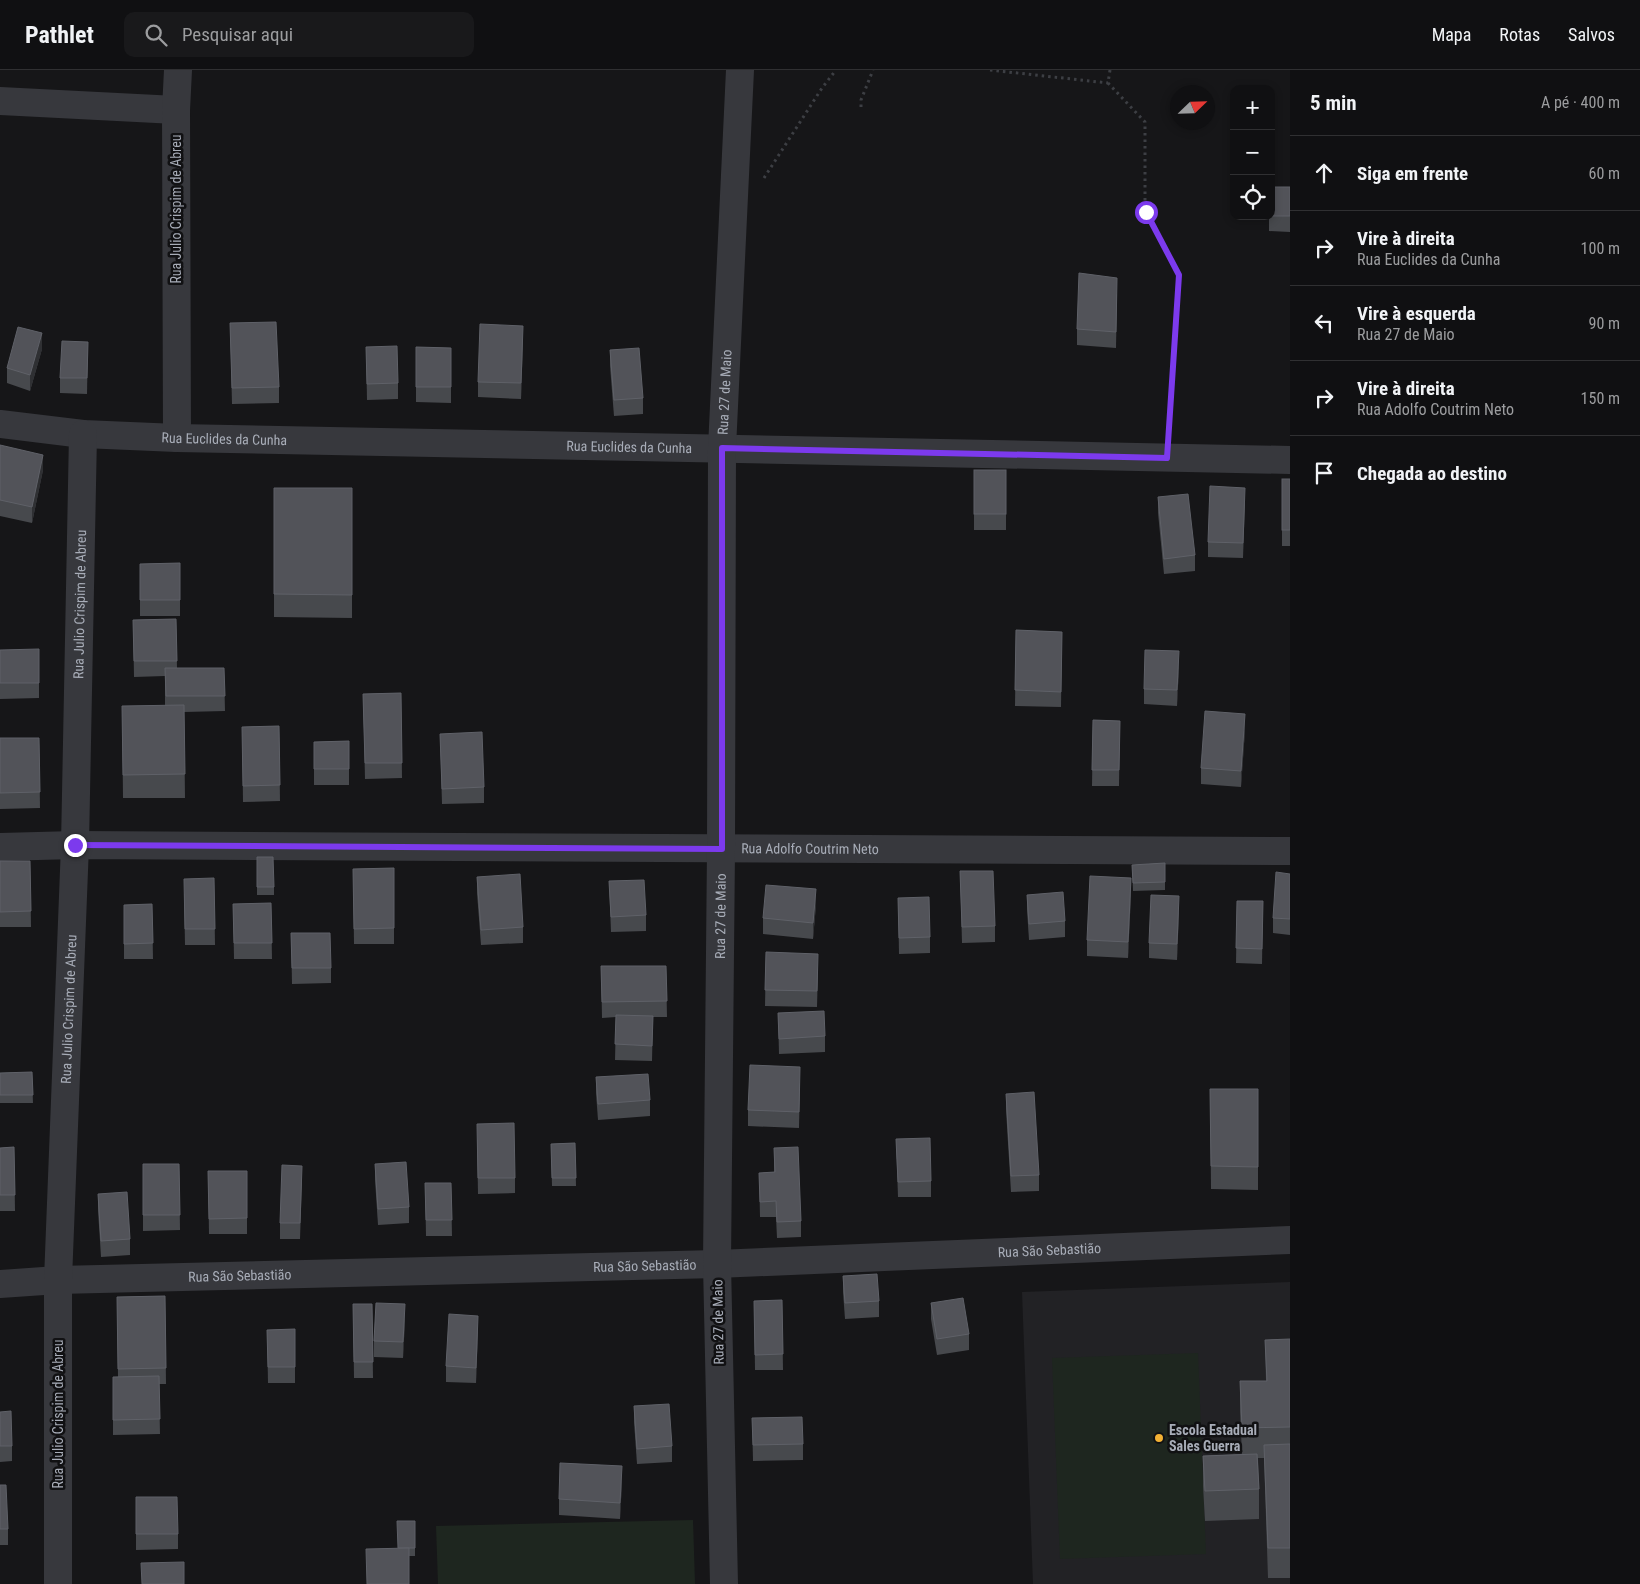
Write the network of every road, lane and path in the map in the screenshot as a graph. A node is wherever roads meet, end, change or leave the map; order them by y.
1 (178, 70) edge
2 (740, 70) edge
3 (836, 70) edge
4 (873, 70) edge
5 (990, 70) edge
6 (1110, 70) edge
7 (1108, 83) junction
8 (0, 101) edge
9 (861, 107) dead end
10 (176, 110) junction
11 (764, 178) dead end
12 (0, 424) edge
13 (83, 434) junction
14 (177, 438) junction
15 (722, 448) junction
16 (1167, 458) junction
17 (1290, 460) edge
18 (75, 845) junction
19 (0, 847) edge
20 (722, 849) junction
21 (1290, 851) edge
22 (1290, 1240) edge
23 (717, 1264) junction
24 (58, 1280) junction
25 (0, 1284) edge
26 (58, 1584) edge
27 (724, 1584) edge

1 - 10 street, Rua Julio Crispim de Abreu
2 - 15 street, Rua 27 de Maio
3 - 11 path
4 - 9 path
5 - 7 path
6 - 7 path
7 - 16 path
8 - 10 street
10 - 14 street, Rua Julio Crispim de Abreu
12 - 13 street, Rua Euclides da Cunha
13 - 14 street, Rua Euclides da Cunha
13 - 18 street, Rua Julio Crispim de Abreu
14 - 15 street, Rua Euclides da Cunha
15 - 16 street, Rua Euclides da Cunha
15 - 20 street, Rua 27 de Maio
16 - 17 street, Rua Euclides da Cunha
18 - 19 street, Rua Adolfo Coutrim Neto
18 - 20 street, Rua Adolfo Coutrim Neto
18 - 24 street, Rua Julio Crispim de Abreu
20 - 21 street, Rua Adolfo Coutrim Neto
20 - 23 street, Rua 27 de Maio
22 - 23 street, Rua São Sebastião
23 - 24 street, Rua São Sebastião
23 - 27 street, Rua 27 de Maio
24 - 25 street, Rua São Sebastião
24 - 26 street, Rua Julio Crispim de Abreu

